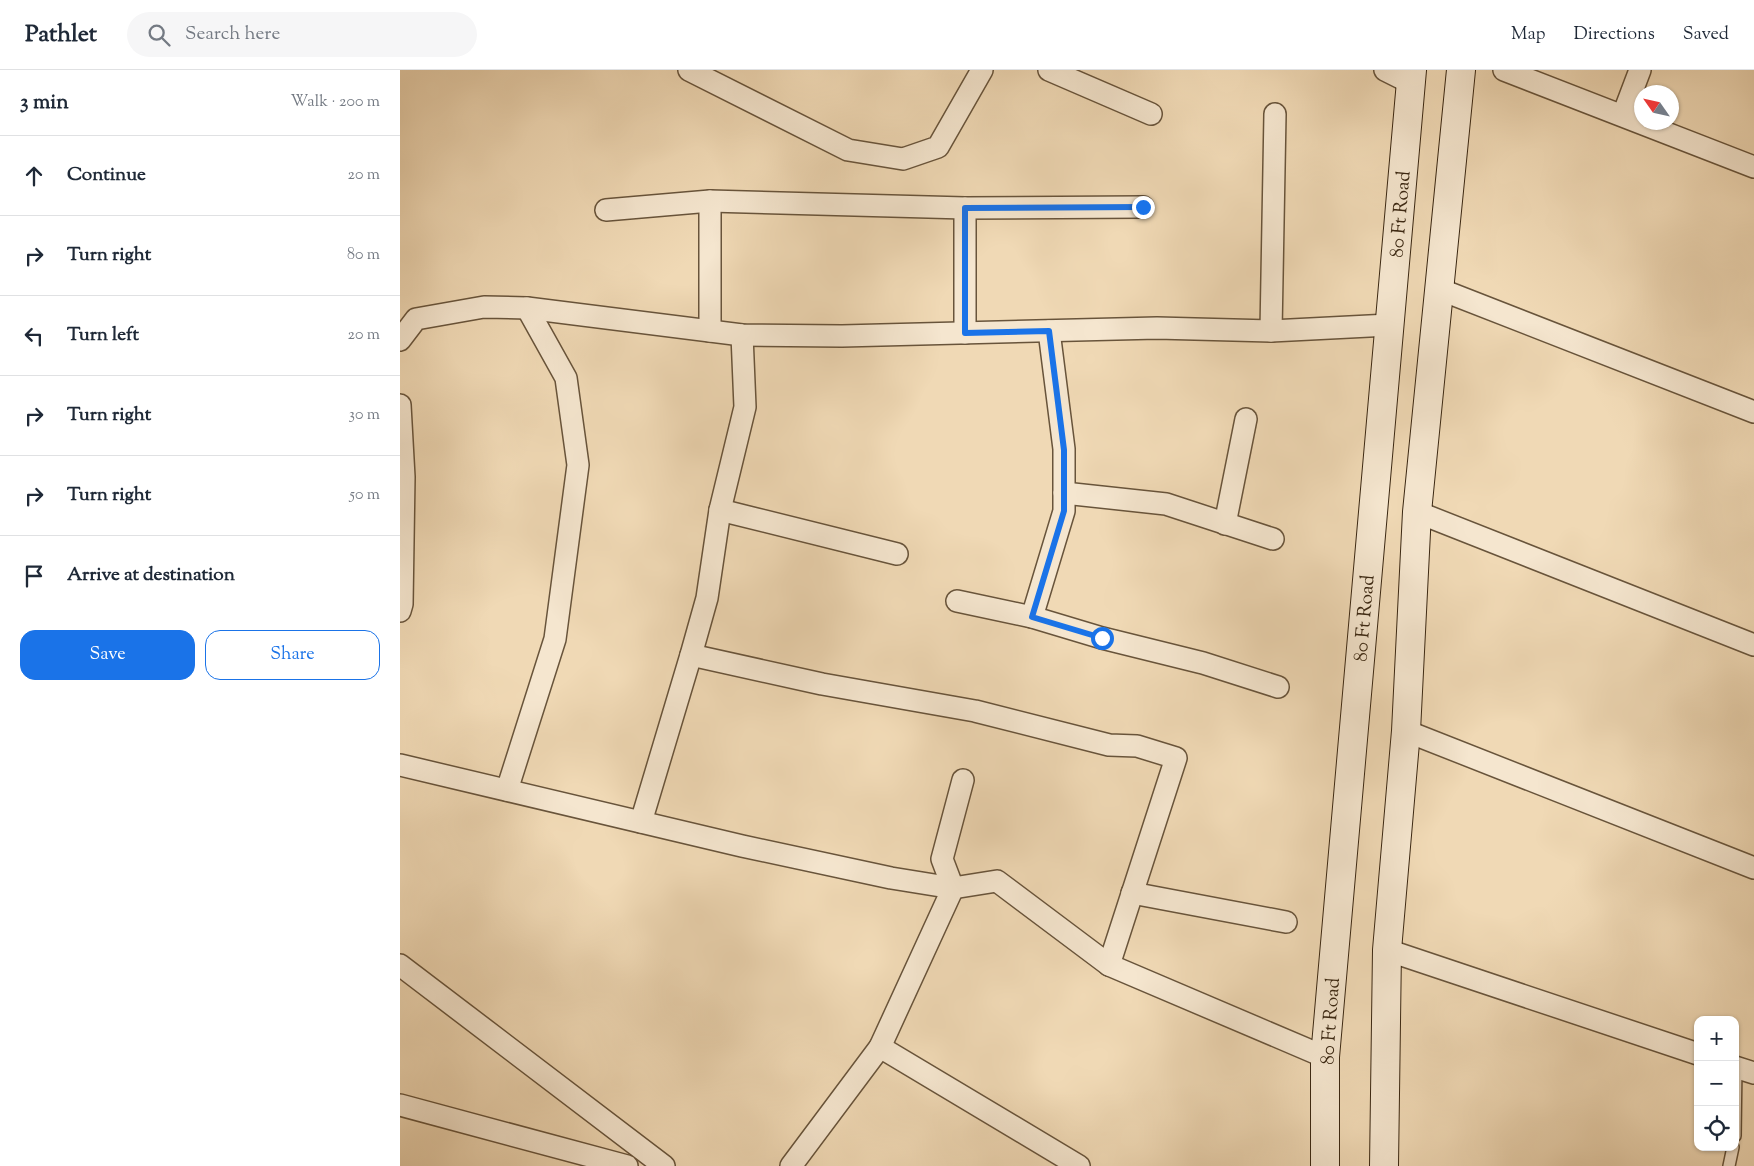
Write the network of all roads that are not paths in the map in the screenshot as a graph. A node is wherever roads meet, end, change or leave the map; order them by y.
1 (690, 70) edge
2 (982, 70) edge
3 (1049, 70) edge
4 (1384, 70) edge
5 (1461, 70) edge
6 (1504, 70) edge
7 (1640, 70) edge
8 (1412, 77) edge
9 (1151, 114) dead end
10 (1275, 114) dead end
11 (1623, 115) junction
12 (1754, 167) edge
13 (710, 201) junction
14 (1143, 207) dead end
15 (965, 208) junction
16 (606, 210) dead end
17 (1439, 289) junction
18 (527, 308) junction
19 (1389, 324) junction
20 (710, 331) junction
21 (1049, 331) junction
22 (1271, 331) junction
23 (965, 333) junction
24 (742, 335) junction
25 (400, 340) edge
26 (400, 404) edge
27 (1754, 412) edge
28 (1246, 419) dead end
29 (402, 477) edge
30 (1064, 492) junction
31 (720, 510) junction
32 (1417, 512) junction
33 (1225, 524) junction
34 (1273, 539) dead end
35 (896, 554) dead end
36 (957, 601) dead end
37 (400, 611) edge
38 (1032, 617) junction
39 (1754, 645) edge
40 (691, 655) junction
41 (1278, 687) dead end
42 (1406, 731) junction
43 (400, 765) edge
44 (964, 780) dead end
45 (507, 790) junction
46 (641, 822) junction
47 (1754, 868) edge
48 (953, 888) junction
49 (1132, 893) junction
50 (1286, 922) dead end
51 (1387, 950) junction
52 (1109, 964) junction
53 (400, 965) edge
54 (880, 1047) junction
55 (1694, 1053) edge
56 (1325, 1057) junction
57 (1739, 1068) edge
58 (1754, 1073) edge
59 (400, 1105) edge
60 (1732, 1151) edge
61 (627, 1166) edge
62 (664, 1166) edge
63 (791, 1166) edge
64 (1079, 1166) edge
65 (1325, 1166) edge
66 (1384, 1166) edge
67 (1729, 1166) edge

1 - 2 street
3 - 9 street
4 - 8 street
5 - 17 main road
6 - 11 street
7 - 11 street
8 - 19 main road, 80 Ft Road
10 - 22 street
11 - 12 street
13 - 15 street
13 - 16 street
13 - 20 street
14 - 15 street
15 - 23 street
17 - 27 street
17 - 32 main road
18 - 20 street
18 - 25 street
18 - 45 street
19 - 22 street
19 - 56 main road, 80 Ft Road
20 - 24 street
21 - 22 street
21 - 23 street
21 - 30 street
23 - 24 street
24 - 31 street
26 - 29 street
28 - 33 street
29 - 37 street
30 - 33 street
30 - 38 street
31 - 35 street
31 - 40 street
32 - 39 street
32 - 42 main road
33 - 34 street
36 - 38 street
38 - 41 street
40 - 46 street
40 - 49 street
42 - 47 street
42 - 51 main road
43 - 45 street
44 - 48 street
45 - 46 street
46 - 48 street
48 - 52 street
48 - 54 street
49 - 50 street
49 - 52 street
51 - 55 street
51 - 66 main road
52 - 56 street
53 - 62 street
54 - 63 street
54 - 64 street
56 - 65 main road, 80 Ft Road
57 - 58 street
59 - 61 street
60 - 67 lane

